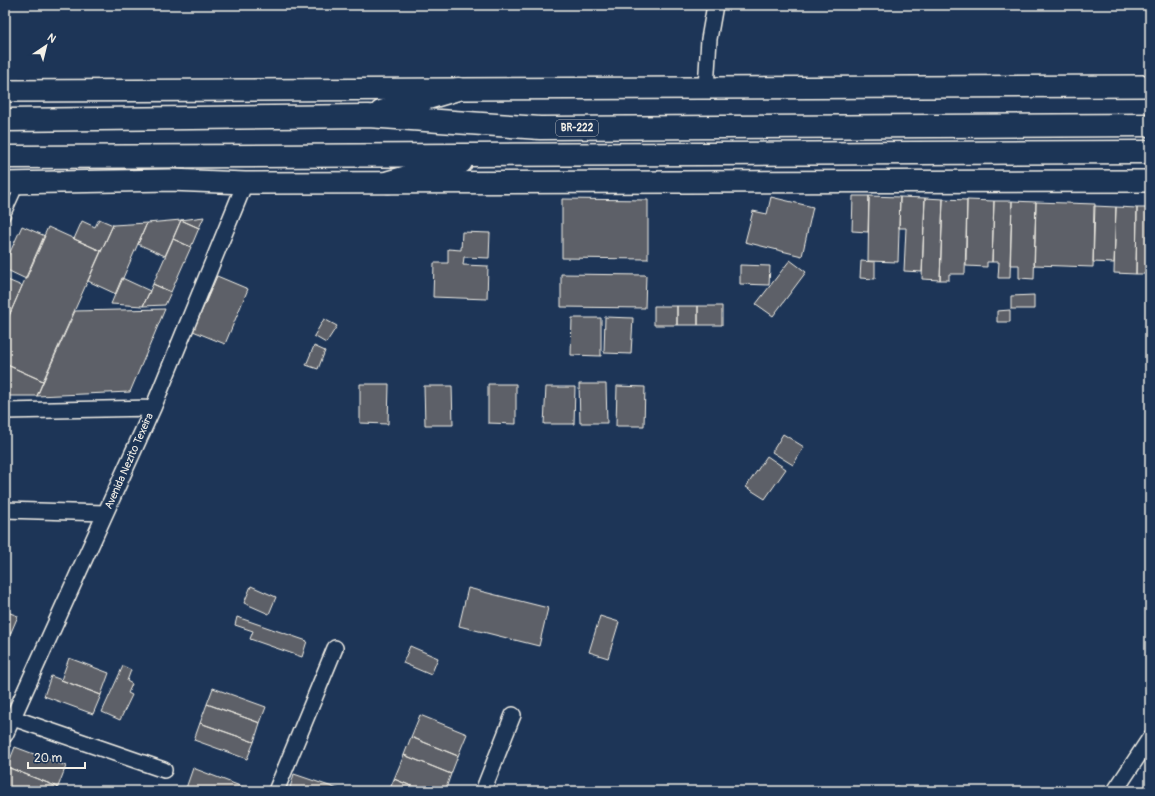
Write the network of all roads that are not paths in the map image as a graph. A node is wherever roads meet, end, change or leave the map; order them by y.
1 (715, 5) edge
2 (1150, 86) edge
3 (706, 88) junction
4 (458, 89) junction
5 (5, 91) edge
6 (368, 116) junction
7 (5, 120) edge
8 (1150, 125) edge
9 (1150, 152) edge
10 (486, 154) junction
11 (5, 157) edge
12 (1150, 181) edge
13 (389, 182) junction
14 (13, 183) edge
15 (245, 183) junction
16 (5, 218) edge
17 (153, 408) junction
18 (5, 411) edge
19 (5, 510) edge
20 (105, 513) junction
21 (335, 648) dead end
22 (513, 715) dead end
23 (13, 718) junction
24 (5, 736) edge
25 (1150, 738) edge
26 (164, 770) dead end
27 (276, 791) edge
28 (483, 791) edge
29 (1115, 791) edge

1 - 3 street
2 - 3 main road
3 - 4 main road
4 - 5 main road
4 - 6 highway
6 - 7 highway, BR-222
6 - 8 highway, BR-222
9 - 10 highway
10 - 11 highway
10 - 13 highway
12 - 13 main road
13 - 15 main road
14 - 15 main road
14 - 16 lane
15 - 17 street, Avenida Nezito Texeira
17 - 18 street
17 - 20 street, Avenida Nezito Texeira
19 - 20 street
20 - 23 street, Avenida Nezito Texeira
21 - 27 street
22 - 28 street
23 - 24 street, Avenida Nezito Texeira
23 - 26 street
25 - 29 street

